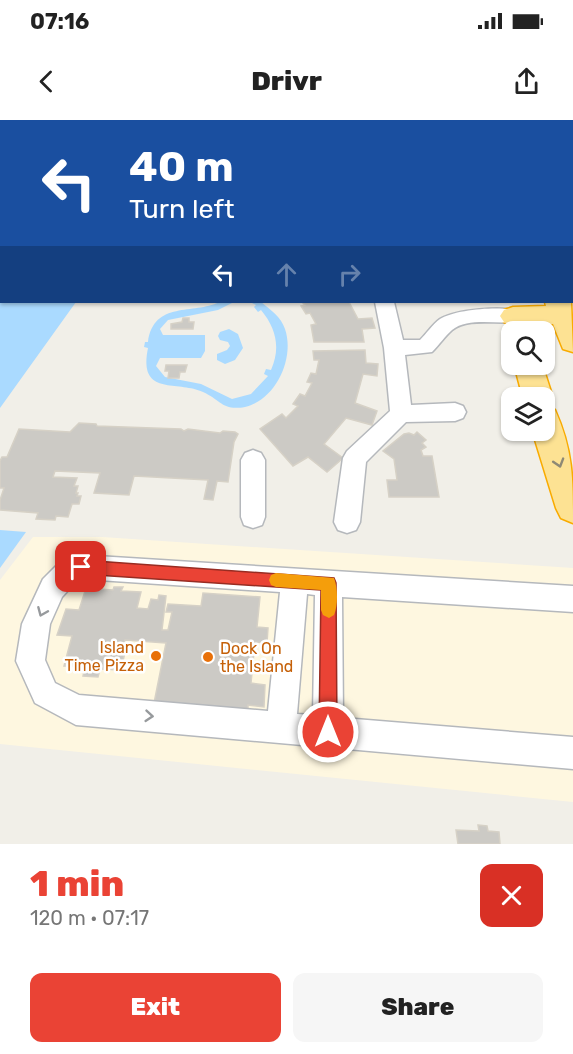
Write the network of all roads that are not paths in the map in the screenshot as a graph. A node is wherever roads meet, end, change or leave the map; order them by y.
1 (385, 303) edge
2 (564, 310) edge
3 (513, 316) edge
4 (573, 342) edge
5 (394, 348) junction
6 (455, 412) dead end
7 (401, 414) junction
8 (551, 441) edge
9 (253, 460) dead end
10 (573, 508) edge
11 (253, 518) dead end
12 (347, 522) dead end
13 (295, 581) junction
14 (329, 583) junction
15 (573, 599) edge
16 (281, 728) junction
17 (328, 732) junction
18 (573, 753) edge

1 - 5 lane
2 - 3 highway
2 - 4 highway
3 - 5 lane
5 - 7 lane
6 - 7 lane
7 - 12 lane
8 -> 10 highway
9 - 11 lane
13 - 14 lane
13 - 16 lane
13 -> 16 lane
14 - 15 lane
14 - 17 lane
16 - 17 lane
17 - 18 lane

